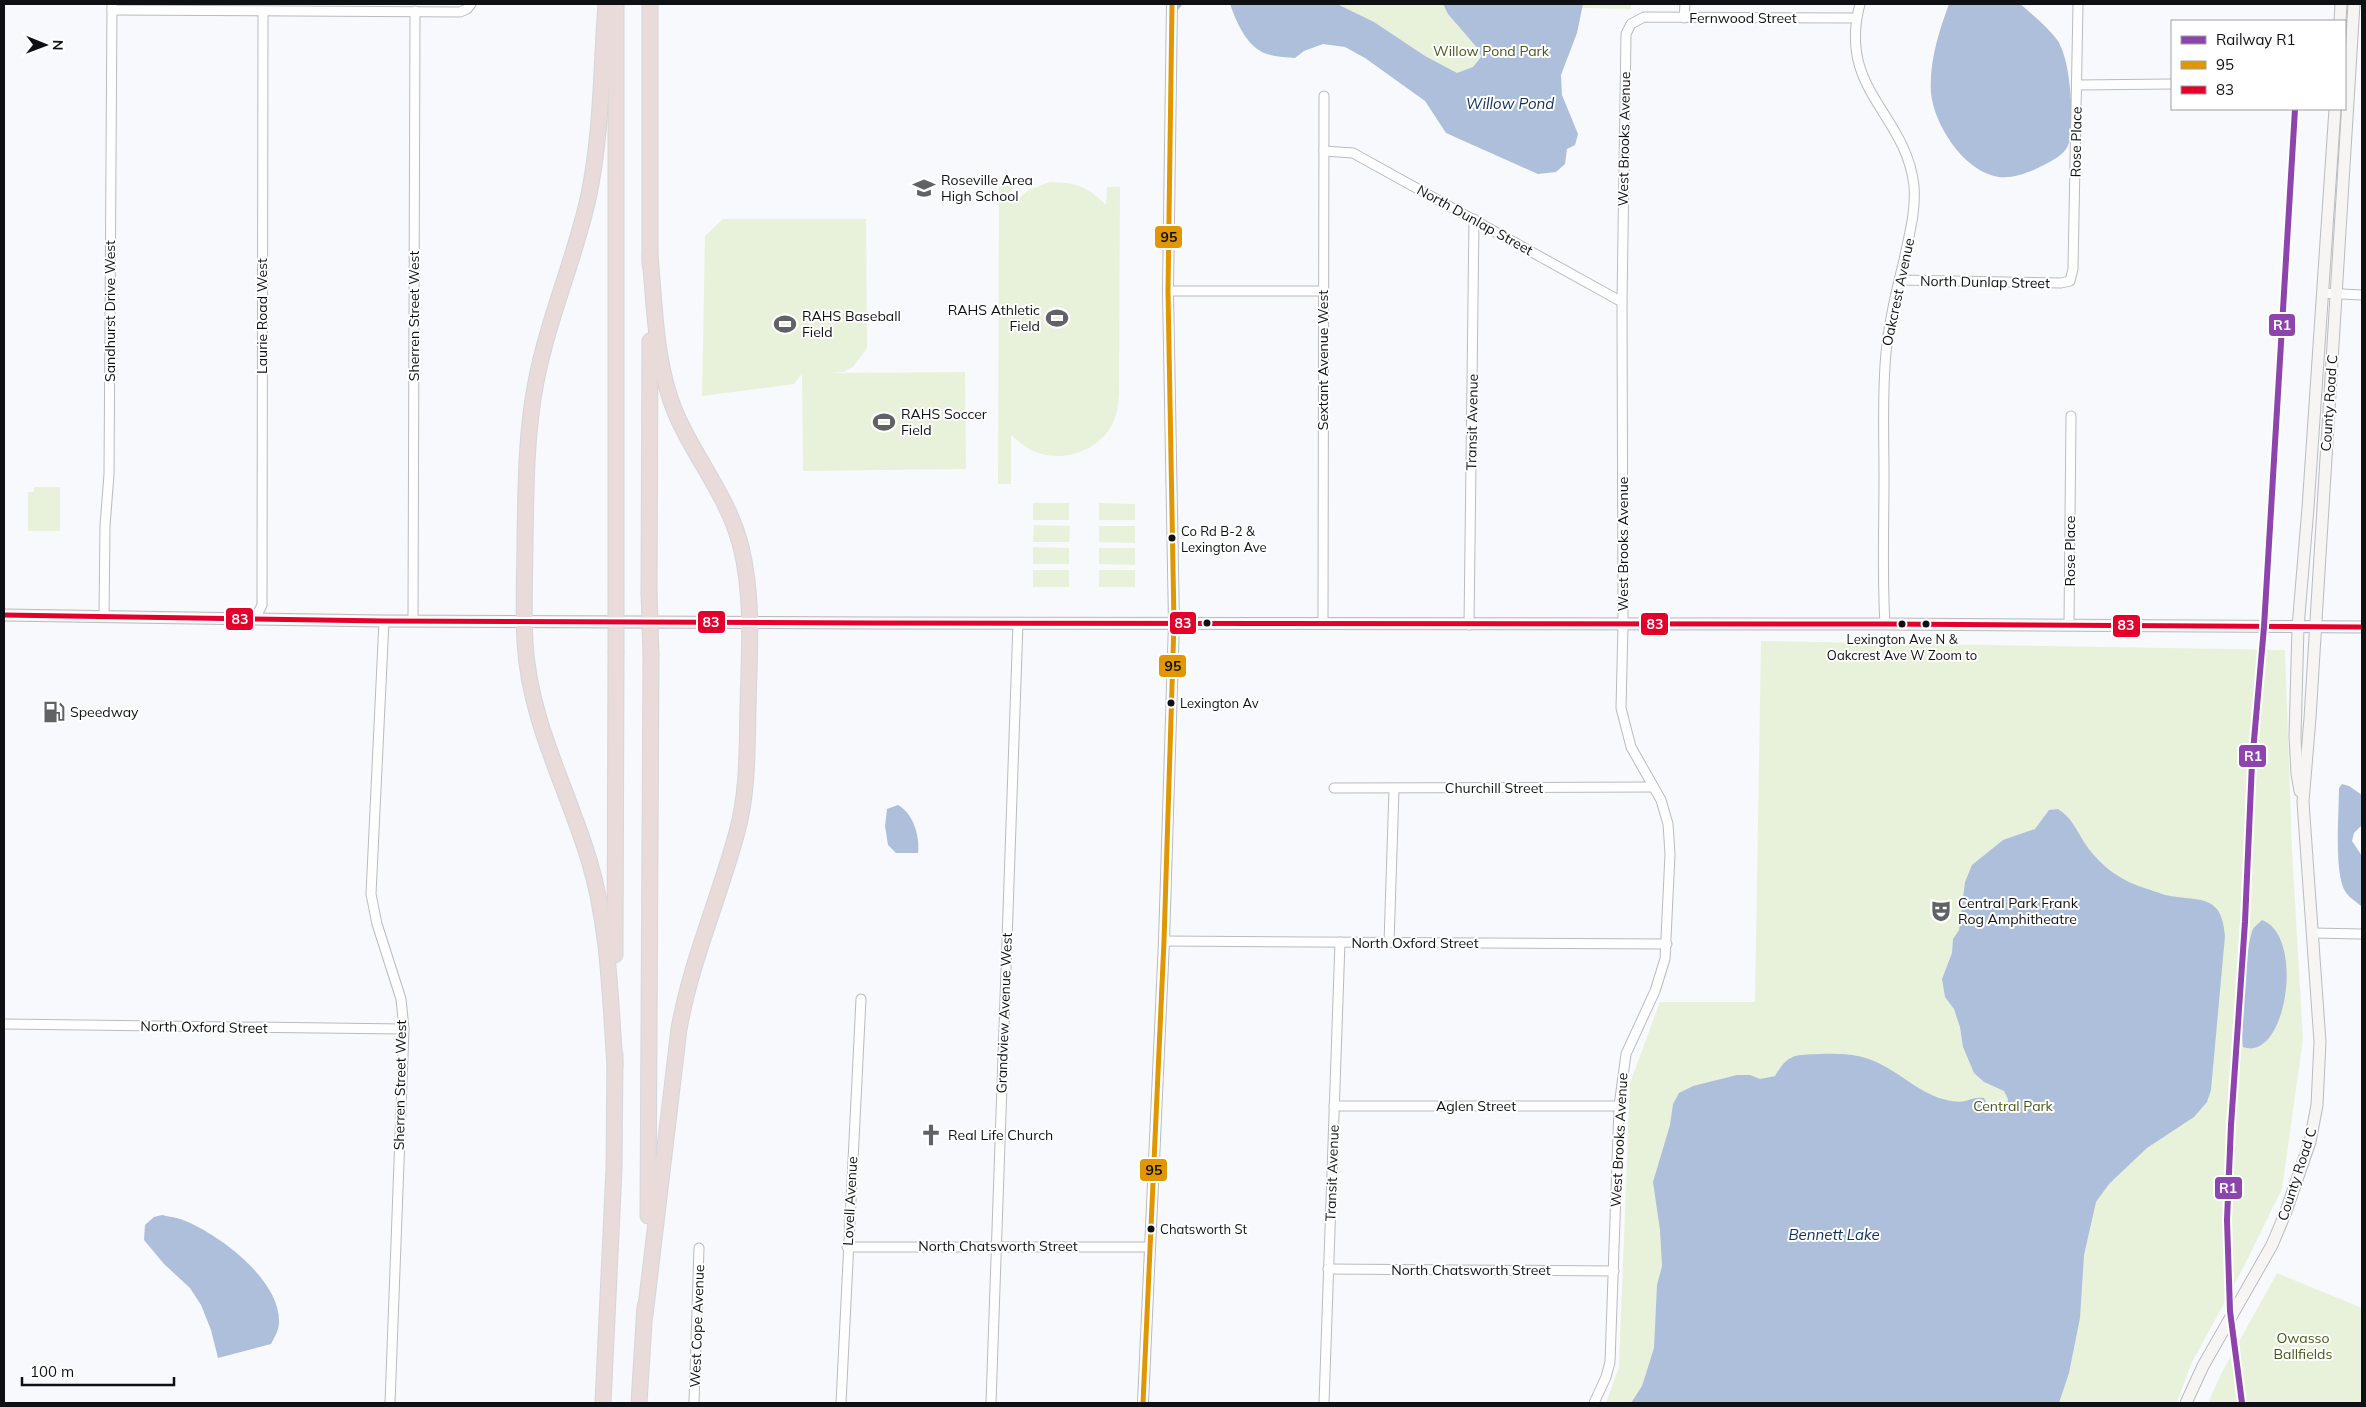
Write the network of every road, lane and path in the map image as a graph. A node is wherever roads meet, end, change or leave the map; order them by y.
1 (606, 4) edge
2 (616, 4) edge
3 (650, 4) edge
4 (1172, 4) edge
5 (1685, 4) edge
6 (1860, 4) edge
7 (2078, 4) edge
8 (2341, 4) edge
9 (2354, 4) edge
10 (112, 7) edge
11 (469, 7) edge
12 (263, 11) junction
13 (415, 11) junction
14 (1684, 18) junction
15 (1856, 18) junction
16 (2340, 20) edge
17 (1631, 24) joint
18 (2171, 84) edge
19 (2077, 85) junction
20 (1324, 96) dead end
21 (2335, 110) edge
22 (1324, 151) junction
23 (1474, 219) junction
24 (650, 256) junction
25 (1899, 280) junction
26 (2070, 281) joint
27 (1168, 291) junction
28 (1323, 291) junction
29 (2322, 293) junction
30 (2336, 294) junction
31 (2362, 295) edge
32 (1622, 302) junction
33 (2071, 416) dead end
34 (4, 615) edge
35 (104, 618) junction
36 (255, 619) junction
37 (384, 620) junction
38 (413, 620) junction
39 (524, 620) junction
40 (750, 621) junction
41 (1018, 623) junction
42 (1174, 623) junction
43 (1323, 624) junction
44 (1469, 624) junction
45 (1885, 624) junction
46 (1623, 625) junction
47 (2069, 625) junction
48 (2362, 627) edge
49 (2298, 628) junction
50 (2315, 628) junction
51 (1654, 787) junction
52 (1334, 788) dead end
53 (1394, 789) junction
54 (2303, 802) junction
55 (2312, 933) junction
56 (2362, 934) edge
57 (1164, 941) junction
58 (1340, 942) junction
59 (1389, 943) junction
60 (1667, 944) junction
61 (861, 999) dead end
62 (4, 1024) edge
63 (404, 1029) junction
64 (615, 1065) junction
65 (1334, 1106) junction
66 (1619, 1106) junction
67 (996, 1245) junction
68 (847, 1246) junction
69 (1148, 1247) junction
70 (700, 1248) dead end
71 (1328, 1270) junction
72 (1614, 1271) junction
73 (645, 1315) junction
74 (390, 1403) edge
75 (603, 1403) edge
76 (639, 1403) edge
77 (694, 1403) edge
78 (841, 1403) edge
79 (991, 1403) edge
80 (1143, 1403) edge
81 (1324, 1403) edge
82 (1594, 1403) edge
83 (2186, 1403) edge

1 - 39 highway
2 - 64 highway, bridge
3 - 24 highway
4 - 27 street
5 - 14 street
6 - 15 street, Oakcrest Avenue
7 - 19 street, Rose Place
8 - 16 main road
9 - 30 main road, County Road C
10 - 12 street
10 - 35 street, Sandhurst Drive West
11 - 13 street
12 - 13 street
12 - 36 street, Laurie Road West
13 - 38 street, Sherren Street West
14 - 15 street, Fernwood Street
14 - 17 street, Fernwood Street
15 - 25 street, Oakcrest Avenue
17 - 32 street, West Brooks Avenue
18 - 19 street
19 - 26 street, Rose Place
20 - 22 street, Sextant Avenue West
21 - 29 main road, County Road C
22 - 23 street, North Dunlap Street
22 - 28 street, Sextant Avenue West
23 - 32 street, North Dunlap Street
23 - 44 street, Transit Avenue
24 - 40 highway
24 - 73 highway, bridge
25 - 26 street, North Dunlap Street
25 - 45 street, Oakcrest Avenue
27 - 28 street
27 - 42 street
28 - 43 street, Sextant Avenue West
29 - 30 street
29 - 49 main road, County Road C
30 - 31 street
30 - 50 main road, County Road C
32 - 46 street, West Brooks Avenue
33 - 47 street, Rose Place
34 - 35 main road
35 - 36 main road
36 - 37 main road
37 - 38 main road
37 - 63 street, Sherren Street West
38 - 39 main road
39 - 40 main road
39 - 64 highway
40 - 41 main road
40 - 73 highway
41 - 42 main road
41 - 67 street, Grandview Avenue West
42 - 43 main road
42 - 57 street
43 - 44 main road
44 - 46 main road
45 - 46 main road
45 - 47 main road
46 - 51 street, West Brooks Avenue
47 - 49 main road
48 - 50 main road
49 - 50 main road
49 - 54 main road, County Road C
50 - 54 main road, County Road C
51 - 53 street, Churchill Street
51 - 60 street, West Brooks Avenue
52 - 53 street, Churchill Street
53 - 59 street
54 - 55 main road, County Road C
55 - 56 street
55 - 83 main road, County Road C
57 - 58 street, North Oxford Street
57 - 69 street
58 - 59 street, North Oxford Street
58 - 65 street, Transit Avenue
59 - 60 street, North Oxford Street
60 - 66 street, West Brooks Avenue
61 - 68 street, Lovell Avenue
62 - 63 street, North Oxford Street
63 - 74 street, Sherren Street West
64 - 75 highway
65 - 66 street, Aglen Street
65 - 71 street, Transit Avenue
66 - 72 street, West Brooks Avenue
67 - 68 street, North Chatsworth Street
67 - 69 street, North Chatsworth Street
67 - 79 street, Grandview Avenue West
68 - 78 street, Lovell Avenue
69 - 80 street
70 - 77 street, West Cope Avenue
71 - 72 street, North Chatsworth Street
71 - 81 street, Transit Avenue
72 - 82 street, West Brooks Avenue
73 - 76 highway

